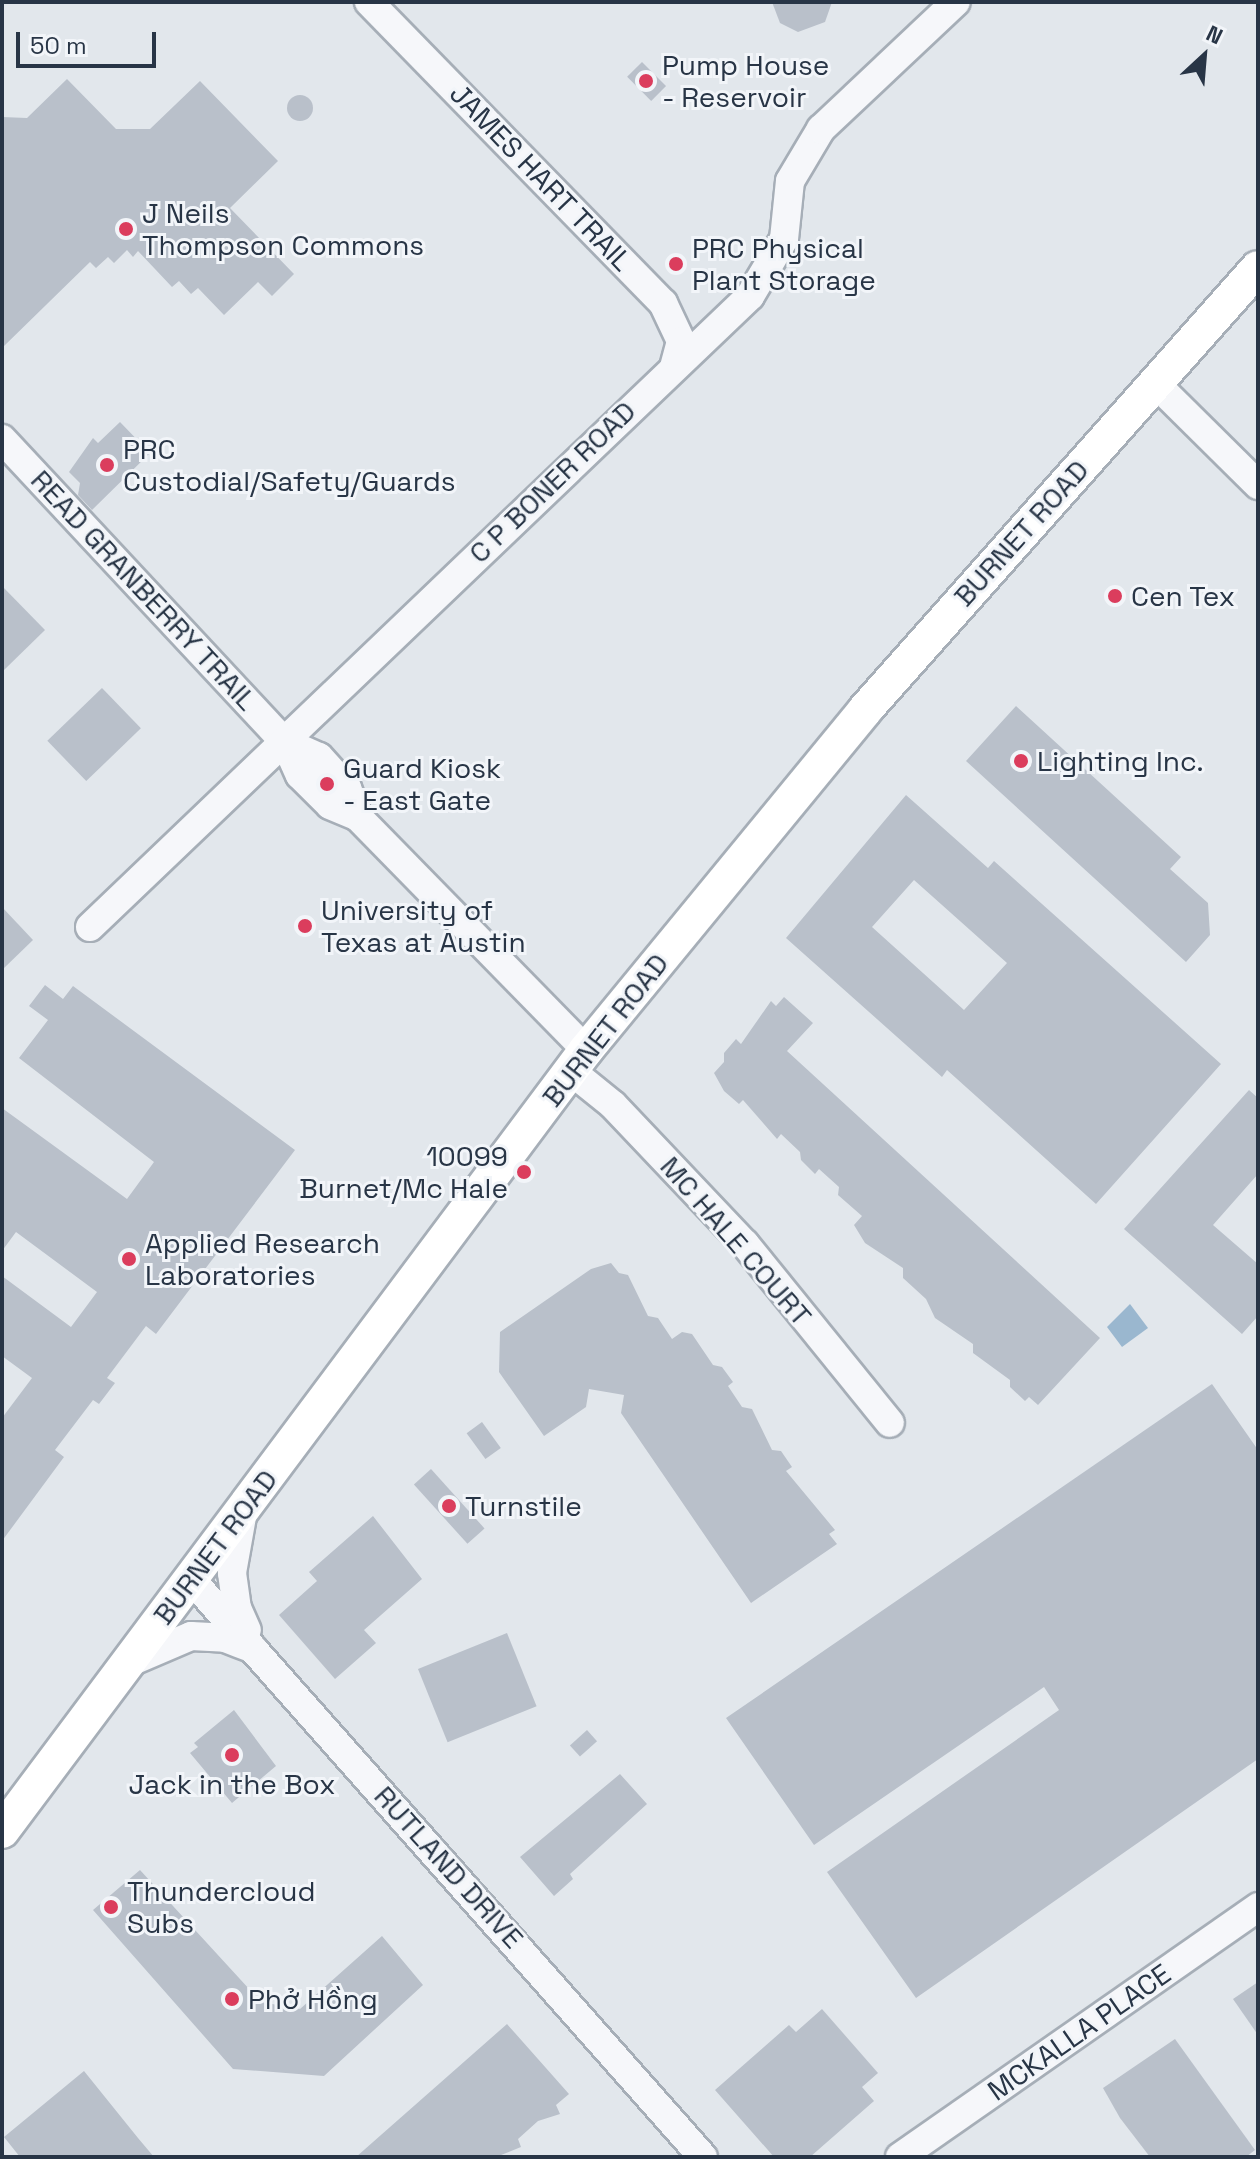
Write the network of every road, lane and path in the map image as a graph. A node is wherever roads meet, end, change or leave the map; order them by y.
1 (369, 2) edge
2 (956, 2) edge
3 (1258, 268) edge
4 (674, 367) junction
5 (1155, 383) junction
6 (2, 439) edge
7 (1258, 485) edge
8 (285, 742) junction
9 (90, 927) dead end
10 (578, 1060) junction
11 (890, 1423) dead end
12 (243, 1509) junction
13 (191, 1579) junction
14 (258, 1652) junction
15 (129, 1662) junction
16 (2, 1831) edge
17 (1258, 1907) edge
18 (703, 2157) edge
19 (900, 2157) edge

1 - 4 street, JAMES HART TRAIL
2 - 4 street, C P BONER ROAD
3 - 5 main road, BURNET ROAD
4 - 8 street, C P BONER ROAD
5 - 7 street
5 - 10 main road, BURNET ROAD
6 - 8 street, READ GRANBERRY TRAIL
8 - 9 street, C P BONER ROAD
8 - 10 street, READ GRANBERRY TRAIL
10 - 11 street, MC HALE COURT
10 - 12 main road, BURNET ROAD
12 - 13 main road, BURNET ROAD
12 - 14 street
13 - 14 street, RUTLAND DRIVE
13 - 15 main road, BURNET ROAD
14 - 15 street
14 - 18 street, RUTLAND DRIVE
15 - 16 main road, BURNET ROAD
17 - 19 street, MCKALLA PLACE

